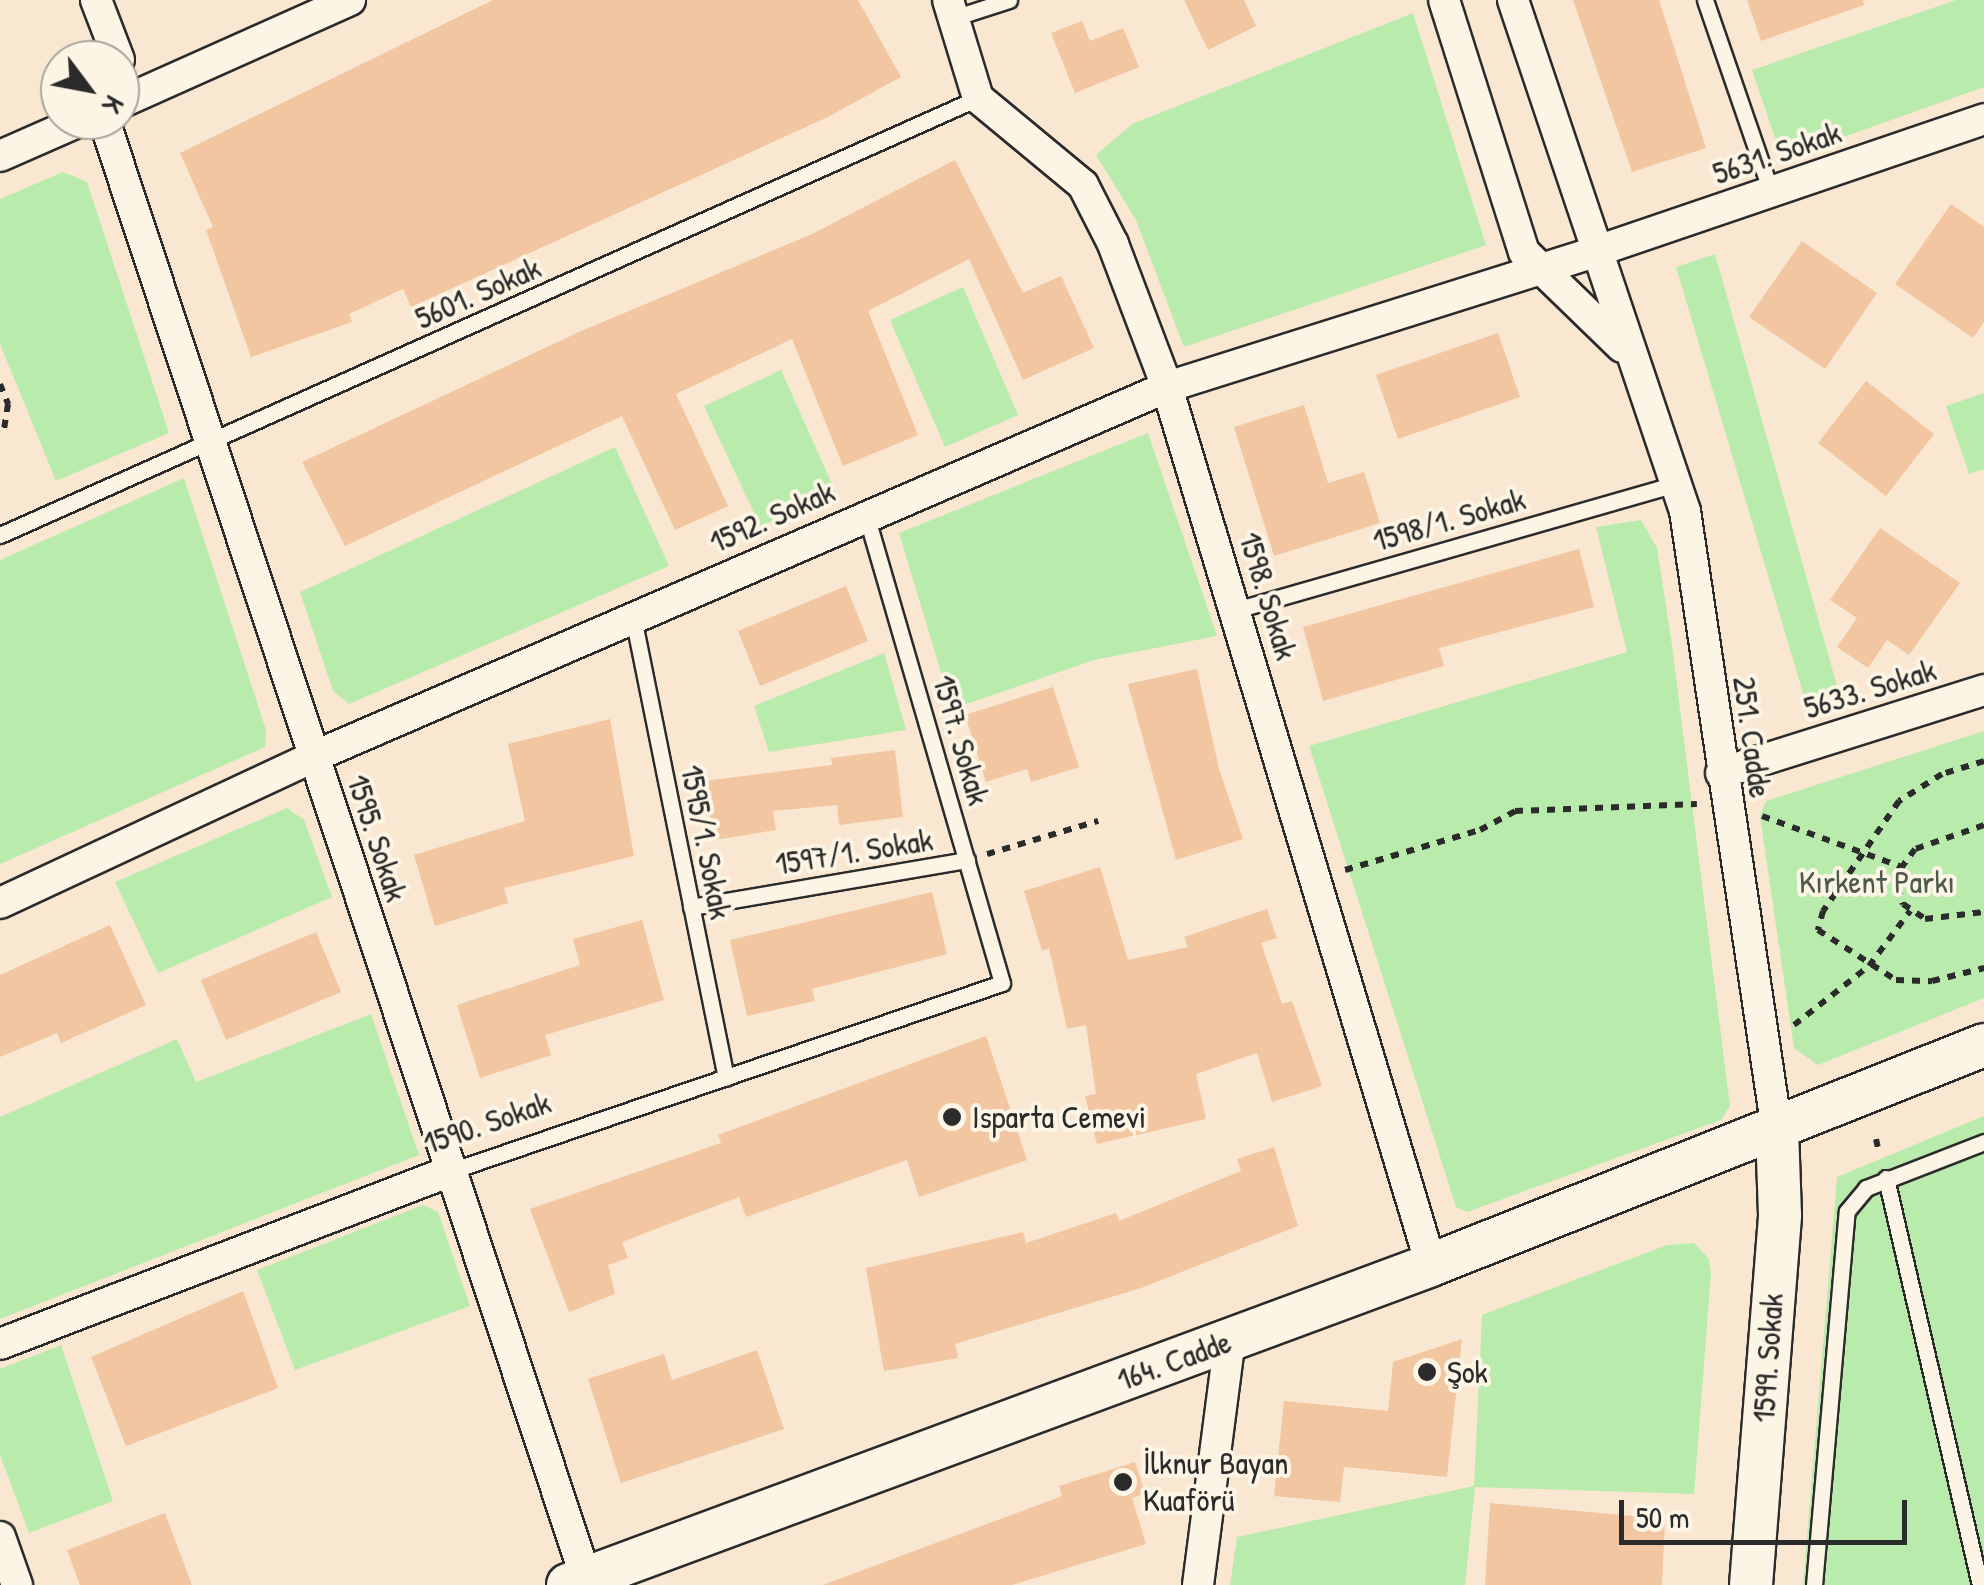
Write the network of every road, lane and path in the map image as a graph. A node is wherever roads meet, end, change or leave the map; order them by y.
1 (96, 0) edge
2 (350, 0) edge
3 (1008, 0) edge
4 (1444, 0) edge
5 (1514, 0) edge
6 (1705, 0) edge
7 (951, 9) edge
8 (112, 40) edge
9 (140, 94) edge
10 (978, 98) junction
11 (1984, 119) edge
12 (40, 138) edge
13 (111, 140) edge
14 (0, 156) edge
15 (1771, 192) junction
16 (1594, 252) junction
17 (1536, 270) junction
18 (1632, 360) junction
19 (0, 384) edge
20 (1167, 387) junction
21 (3, 434) dead end
22 (212, 444) junction
23 (1676, 484) junction
24 (866, 514) junction
25 (0, 535) edge
26 (1236, 610) junction
27 (633, 617) junction
28 (1984, 690) edge
29 (314, 757) junction
30 (1984, 761) edge
31 (1723, 788) junction
32 (1098, 821) dead end
33 (1984, 825) edge
34 (1862, 852) junction
35 (967, 860) junction
36 (1902, 867) junction
37 (1316, 879) junction
38 (0, 903) edge
39 (691, 907) junction
40 (1910, 911) junction
41 (1984, 912) edge
42 (1870, 966) junction
43 (1984, 968) edge
44 (1002, 983) joint
45 (1763, 1045) junction
46 (1984, 1045) edge
47 (726, 1078) junction
48 (1777, 1130) junction
49 (1984, 1142) edge
50 (451, 1171) junction
51 (1886, 1178) junction
52 (1432, 1265) junction
53 (1230, 1340) junction
54 (0, 1344) edge
55 (0, 1538) edge
56 (577, 1582) edge
57 (17, 1585) edge
58 (1198, 1585) edge
59 (1751, 1585) edge
60 (1814, 1585) edge
61 (1980, 1585) edge

1 - 8 street
2 - 9 street
3 - 7 lane
4 - 17 street, 251. Cadde
5 - 16 street, 251. Cadde
6 - 15 lane
7 - 10 street
10 - 20 street, 1598. Sokak
10 - 22 lane, 5601. Sokak
11 - 15 street, 5631. Sokak
12 - 14 street
13 - 22 street, 1595. Sokak
15 - 16 street, 5631. Sokak
16 - 17 street, 1592. Sokak
16 - 18 street, 251. Cadde
17 - 18 street, 251. Cadde
17 - 20 street, 1592. Sokak
18 - 23 street, 251. Cadde
19 - 21 path
20 - 24 street, 1592. Sokak
20 - 26 street, 1598. Sokak
22 - 25 lane, 5601. Sokak
22 - 29 street, 1595. Sokak
23 - 26 lane, 1598/1. Sokak
23 - 31 street, 251. Cadde
24 - 27 street, 1592. Sokak
24 - 35 lane, 1597. Sokak
26 - 37 street, 1598. Sokak
27 - 29 street, 1592. Sokak
27 - 39 lane, 1595/1. Sokak
28 - 31 street, 5633. Sokak
29 - 38 street, 1592. Sokak
29 - 50 street, 1595. Sokak
30 - 34 path
31 - 34 path
31 - 37 path
31 - 45 street, 251. Cadde
32 - 35 path
33 - 36 path
34 - 36 path
34 - 42 path
35 - 39 lane, 1597/1. Sokak
35 - 44 lane, 1597. Sokak
36 - 40 path
37 - 52 street, 1598. Sokak
39 - 47 lane, 1595/1. Sokak
40 - 41 path
40 - 42 path
42 - 43 path
42 - 45 path
44 - 47 lane, 1590. Sokak
45 - 48 street, 251. Cadde
46 - 48 main road, 164. Cadde
47 - 50 lane, 1590. Sokak
48 - 52 main road, 164. Cadde
48 - 59 main road, 1599. Sokak
49 - 51 lane
50 - 54 street, 1590. Sokak
50 - 56 street, 1595. Sokak
51 - 60 lane
51 - 61 lane
52 - 53 main road, 164. Cadde
53 - 56 main road, 164. Cadde
53 - 58 street
55 - 57 street

